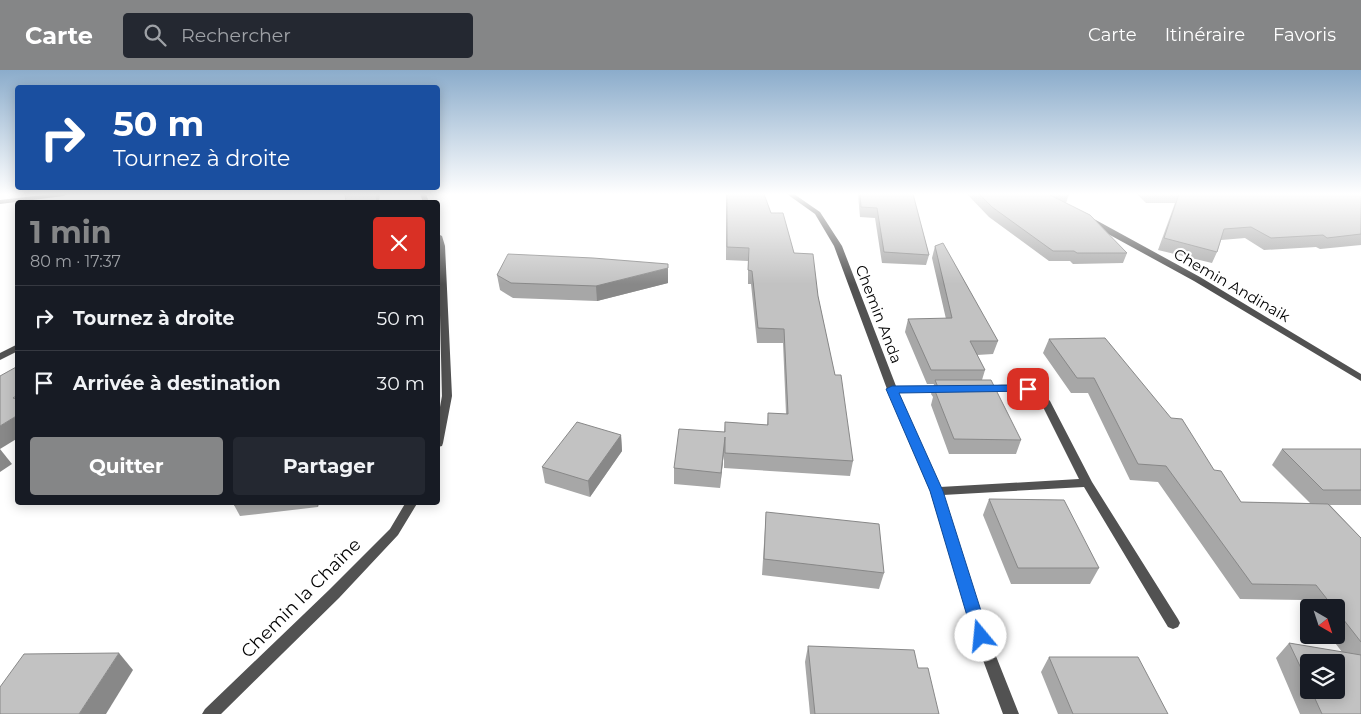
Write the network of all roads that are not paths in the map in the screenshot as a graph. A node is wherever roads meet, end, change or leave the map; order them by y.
1 (825, 224) edge
2 (1096, 224) edge
3 (440, 243) edge
4 (15, 349) edge
5 (0, 357) edge
6 (1361, 378) edge
7 (892, 389) junction
8 (440, 433) edge
9 (1086, 483) junction
10 (936, 491) junction
11 (410, 505) edge
12 (1173, 623) dead end
13 (210, 714) edge
14 (1010, 714) edge

1 - 7 street, Chemin Anda
2 - 6 street, Chemin Andinaik
3 - 8 street
4 - 5 street
7 - 9 street
7 - 10 street, Chemin Anda
9 - 10 street
9 - 12 street
10 - 14 street, Chemin Anda
11 - 13 street, Chemin la Chaîne

